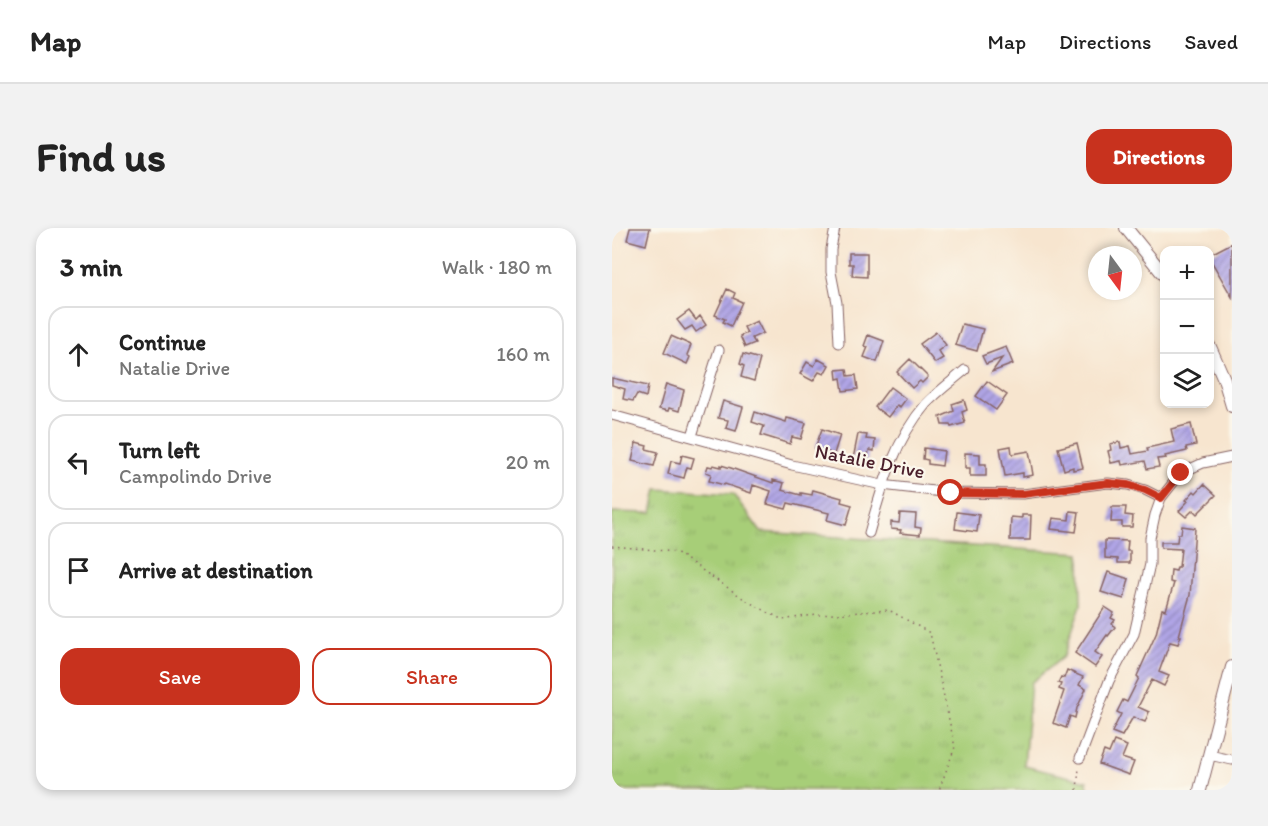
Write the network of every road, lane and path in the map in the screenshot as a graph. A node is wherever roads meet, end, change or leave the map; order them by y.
1 (835, 228) edge
2 (1126, 228) edge
3 (1160, 270) edge
4 (838, 343) dead end
5 (719, 350) dead end
6 (1212, 354) edge
7 (965, 370) dead end
8 (1232, 406) edge
9 (612, 415) edge
10 (692, 436) junction
11 (1232, 457) edge
12 (882, 486) junction
13 (1161, 498) junction
14 (869, 532) dead end
15 (612, 546) edge
16 (1232, 667) edge
17 (1209, 754) junction
18 (1080, 758) joint
19 (1232, 760) edge
20 (939, 790) edge
21 (1077, 790) edge
22 (1200, 790) edge

1 - 4 street
2 - 3 main road
5 - 10 street
6 - 8 main road
7 - 12 street
9 - 10 street, Natalie Drive
10 - 12 street, Natalie Drive
11 - 13 street
12 - 13 street, Natalie Drive
12 - 14 street
13 - 18 street
15 - 20 path
16 - 17 main road
17 - 19 street
17 - 22 main road
18 - 21 path

